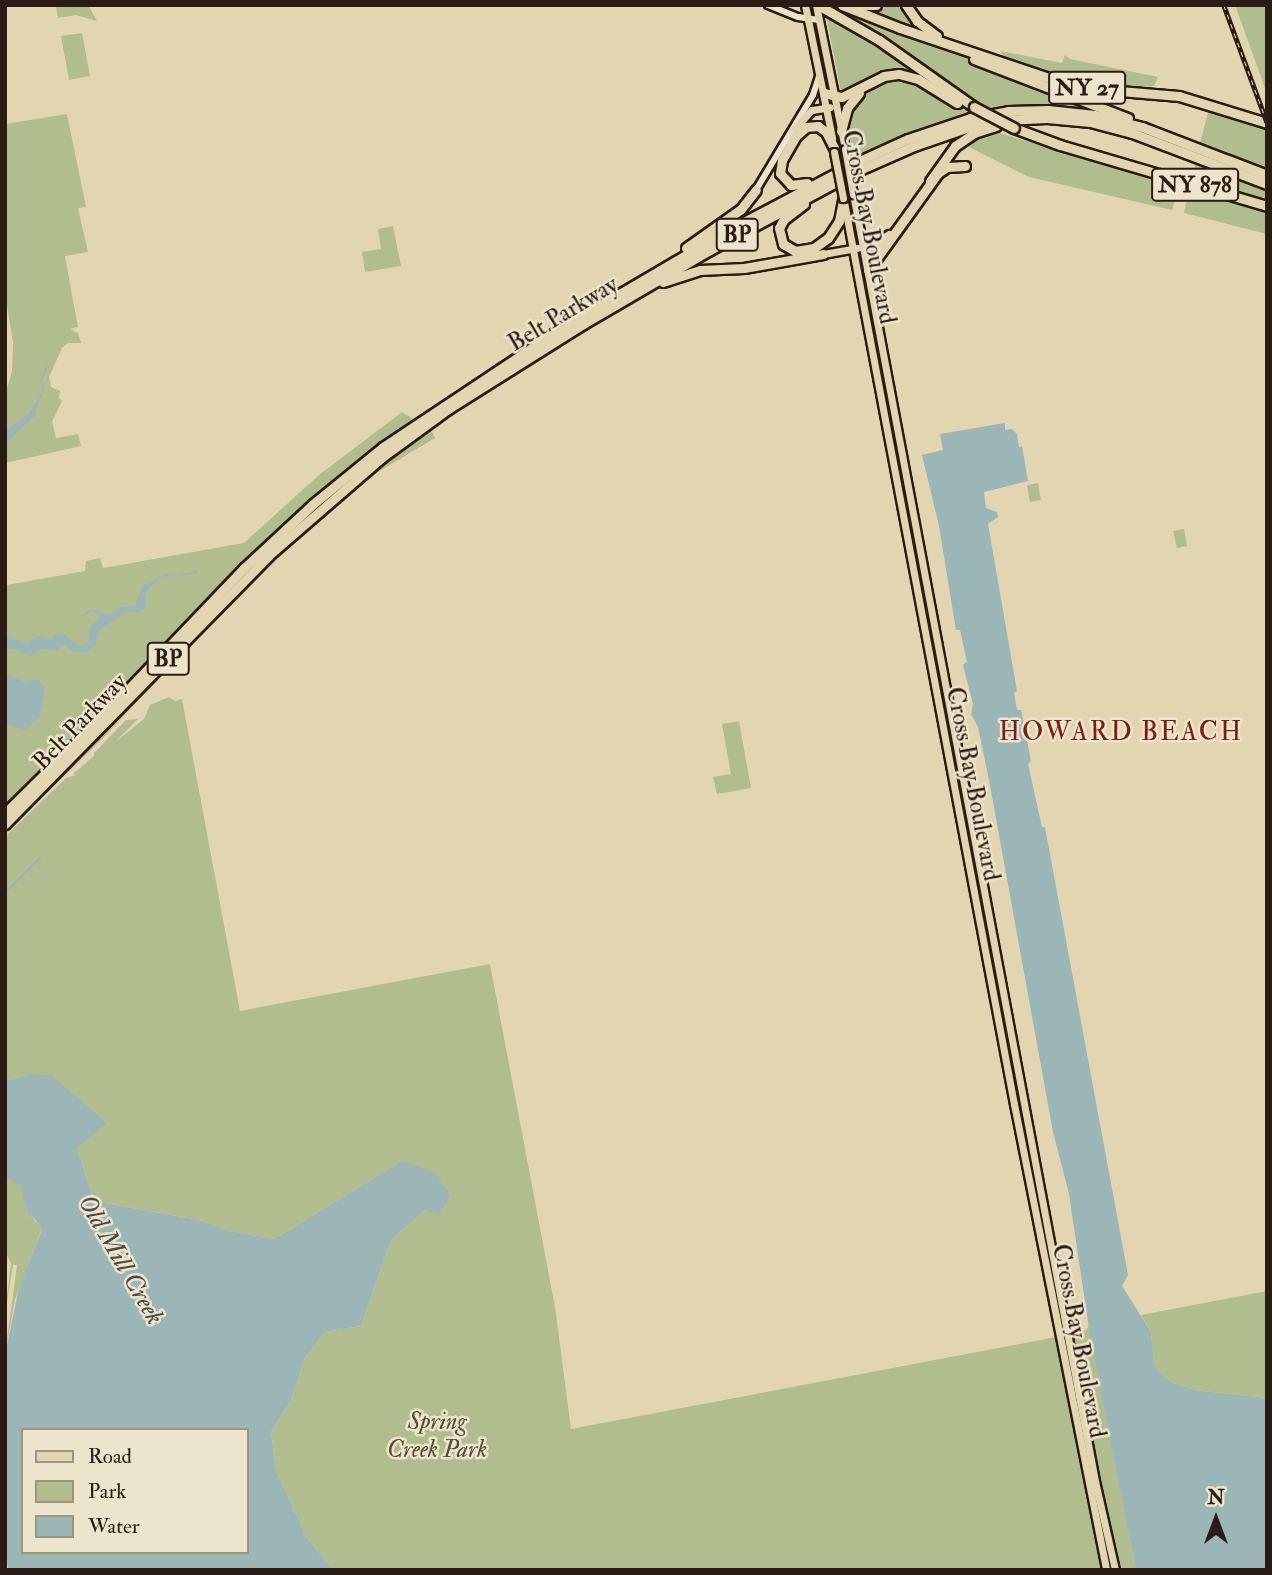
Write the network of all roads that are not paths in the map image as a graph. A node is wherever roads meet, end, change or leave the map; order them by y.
1 (768, 5) edge
2 (842, 5) edge
3 (859, 5) edge
4 (876, 5) edge
5 (906, 5) edge
6 (806, 7) edge
7 (818, 11) edge
8 (808, 19) junction
9 (900, 29) junction
10 (974, 52) junction
11 (819, 72) junction
12 (866, 87) junction
13 (824, 93) junction
14 (835, 97) junction
15 (826, 106) junction
16 (971, 108) junction
17 (837, 109) junction
18 (1267, 124) edge
19 (1104, 125) junction
20 (794, 129) junction
21 (841, 131) junction
22 (1165, 135) junction
23 (1037, 138) joint
24 (834, 150) junction
25 (950, 152) junction
26 (857, 162) junction
27 (855, 172) junction
28 (1267, 175) edge
29 (930, 181) junction
30 (1267, 184) edge
31 (756, 190) joint
32 (843, 199) junction
33 (1267, 206) edge
34 (902, 221) junction
35 (858, 248) junction
36 (823, 254) joint
37 (868, 270) junction
38 (633, 285) junction
39 (620, 302) junction
40 (873, 353) junction
41 (445, 408) junction
42 (895, 415) junction
43 (422, 424) junction
44 (5, 813) edge
45 (5, 824) edge
46 (1106, 1570) edge
47 (1115, 1570) edge

1 - 8 street, NY 27
2 - 9 highway, NY 27
3 - 4 highway
5 - 10 highway
6 - 8 main road, Cross Bay Boulevard
7 - 8 street, NY 27
7 - 14 main road, Cross Bay Boulevard
7 - 16 highway, NY 27
8 - 11 main road, Cross Bay Boulevard
9 - 10 highway, NY 27
9 - 22 highway
10 - 18 highway, NY 27
11 - 13 main road, Cross Bay Boulevard
11 - 20 street
12 - 14 highway
12 - 16 highway
12 - 21 highway
13 - 14 highway
13 - 15 main road, Cross Bay Boulevard
14 - 17 main road, Cross Bay Boulevard
15 - 17 main road
15 - 20 main road
15 - 24 main road, Cross Bay Boulevard
16 - 23 highway, NY 27, bridge
17 - 21 main road, Cross Bay Boulevard
19 - 25 highway
19 - 27 highway, Belt Parkway / BP
19 - 30 highway, Belt Parkway / BP
20 - 31 street
21 - 35 main road, Cross Bay Boulevard, bridge
22 - 26 highway, Belt Parkway / BP
22 - 28 highway, Belt Parkway / BP
23 - 33 highway, NY 878
24 - 26 highway
24 - 32 main road, Cross Bay Boulevard, bridge
25 - 29 highway
25 - 29 highway
26 - 38 highway, Belt Parkway / BP
27 - 32 highway
27 - 39 highway, Belt Parkway / BP
29 - 34 highway
31 - 38 highway
32 - 35 main road, Cross Bay Boulevard
34 - 35 highway
34 - 37 highway
35 - 36 main road
35 - 37 main road, Cross Bay Boulevard
35 - 40 main road, Cross Bay Boulevard
36 - 39 highway
37 - 42 main road, Cross Bay Boulevard
38 - 41 highway, Belt Parkway / BP
39 - 41 highway, Belt Parkway / BP
40 - 42 main road
40 - 46 main road, Cross Bay Boulevard
41 - 43 highway, Belt Parkway / BP
42 - 47 main road, Cross Bay Boulevard
43 - 44 highway, Belt Parkway / BP
43 - 45 highway, Belt Parkway / BP

